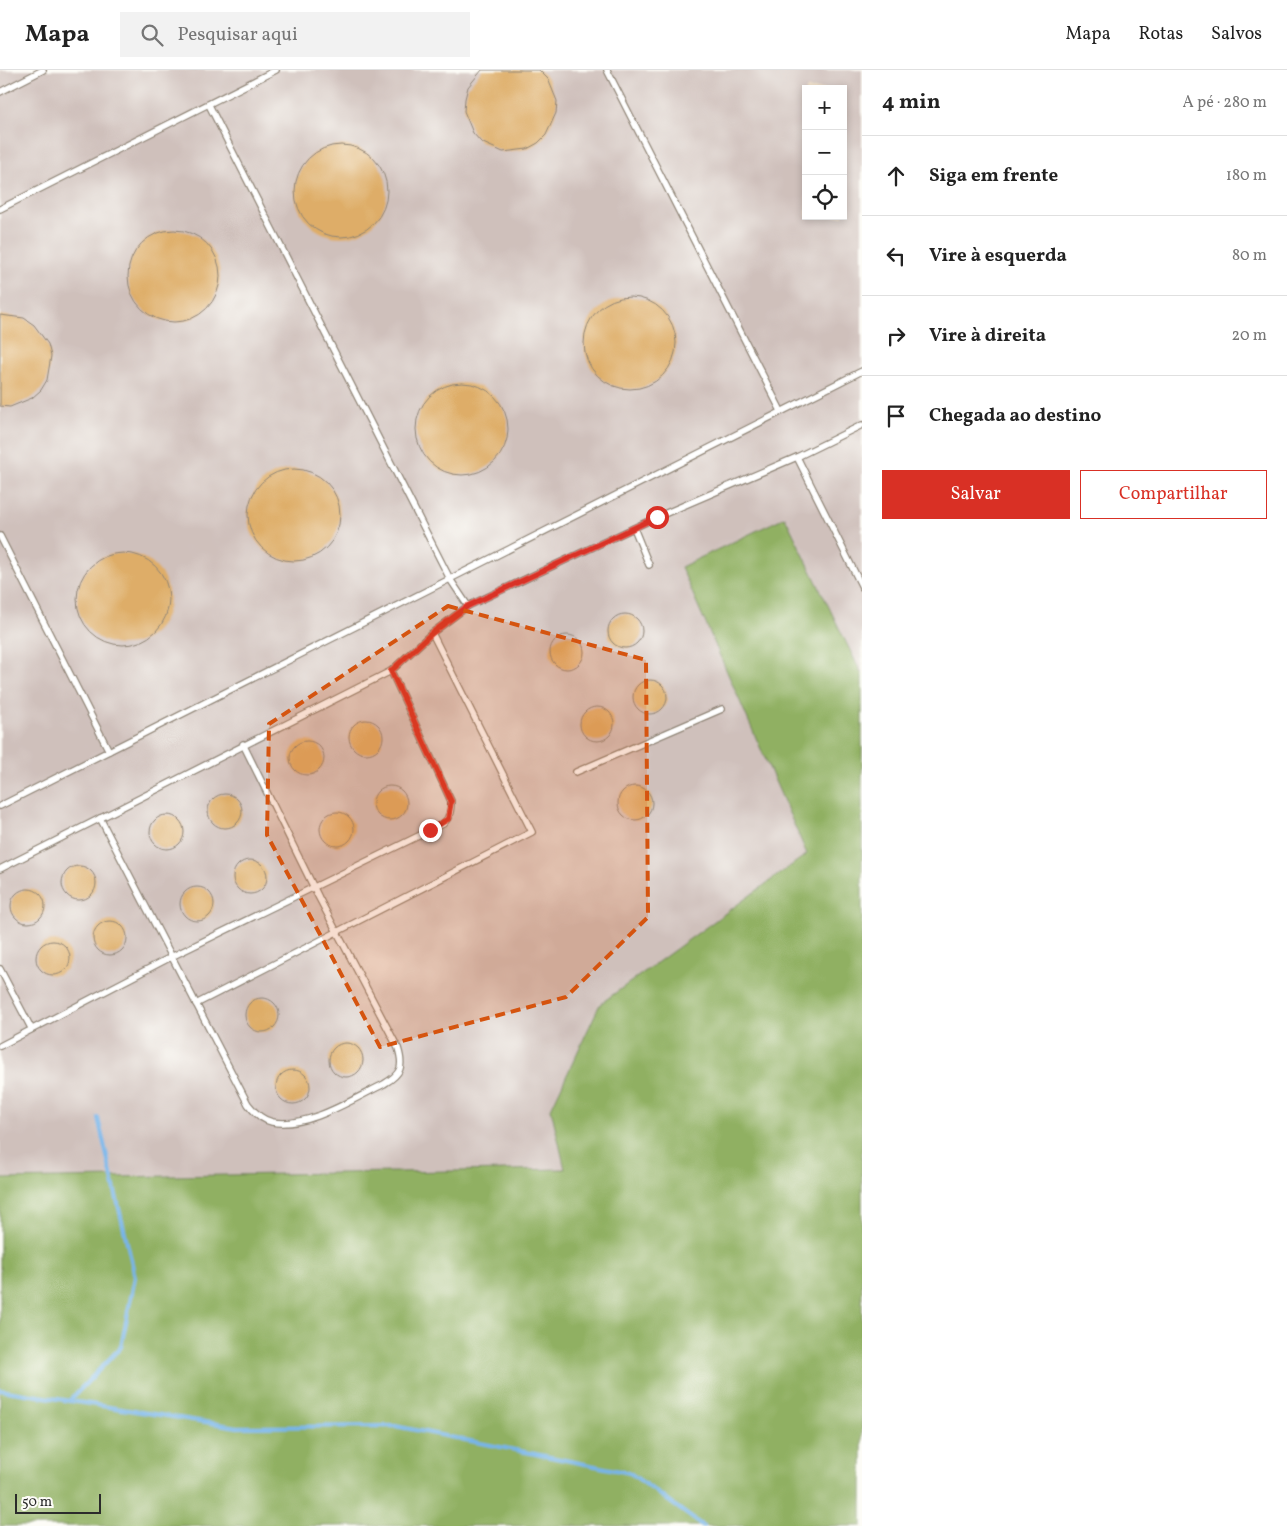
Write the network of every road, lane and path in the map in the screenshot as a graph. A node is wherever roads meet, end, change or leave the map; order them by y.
1 (43, 70) edge
2 (276, 70) edge
3 (607, 70) edge
4 (0, 92) edge
5 (209, 105) junction
6 (0, 210) edge
7 (862, 371) edge
8 (781, 411) junction
9 (862, 425) edge
10 (797, 457) junction
11 (634, 528) junction
12 (0, 536) edge
13 (648, 565) dead end
14 (450, 579) junction
15 (862, 587) edge
16 (468, 606) junction
17 (432, 633) junction
18 (391, 671) junction
19 (722, 709) dead end
20 (243, 744) junction
21 (109, 750) junction
22 (576, 772) dead end
23 (0, 806) edge
24 (100, 818) junction
25 (0, 868) edge
26 (314, 887) junction
27 (337, 930) junction
28 (171, 957) junction
29 (0, 969) edge
30 (196, 1004) junction
31 (31, 1028) junction
32 (0, 1046) edge

1 - 4 lane
2 - 5 lane
3 - 8 lane
5 - 6 lane
5 - 14 lane
7 - 8 lane
8 - 14 lane
9 - 10 lane
10 - 11 lane
10 - 15 lane
11 - 13 lane
11 - 16 lane
12 - 21 lane
14 - 16 lane
14 - 21 lane
16 - 17 lane
17 - 18 lane
17 - 27 lane
18 - 20 lane
18 - 26 lane
19 - 22 lane
20 - 24 lane
20 - 26 lane
21 - 23 lane
24 - 25 lane
24 - 28 lane
26 - 27 lane
26 - 28 lane
27 - 30 lane
27 - 30 lane
28 - 30 lane
28 - 31 lane
29 - 31 lane
31 - 32 lane

